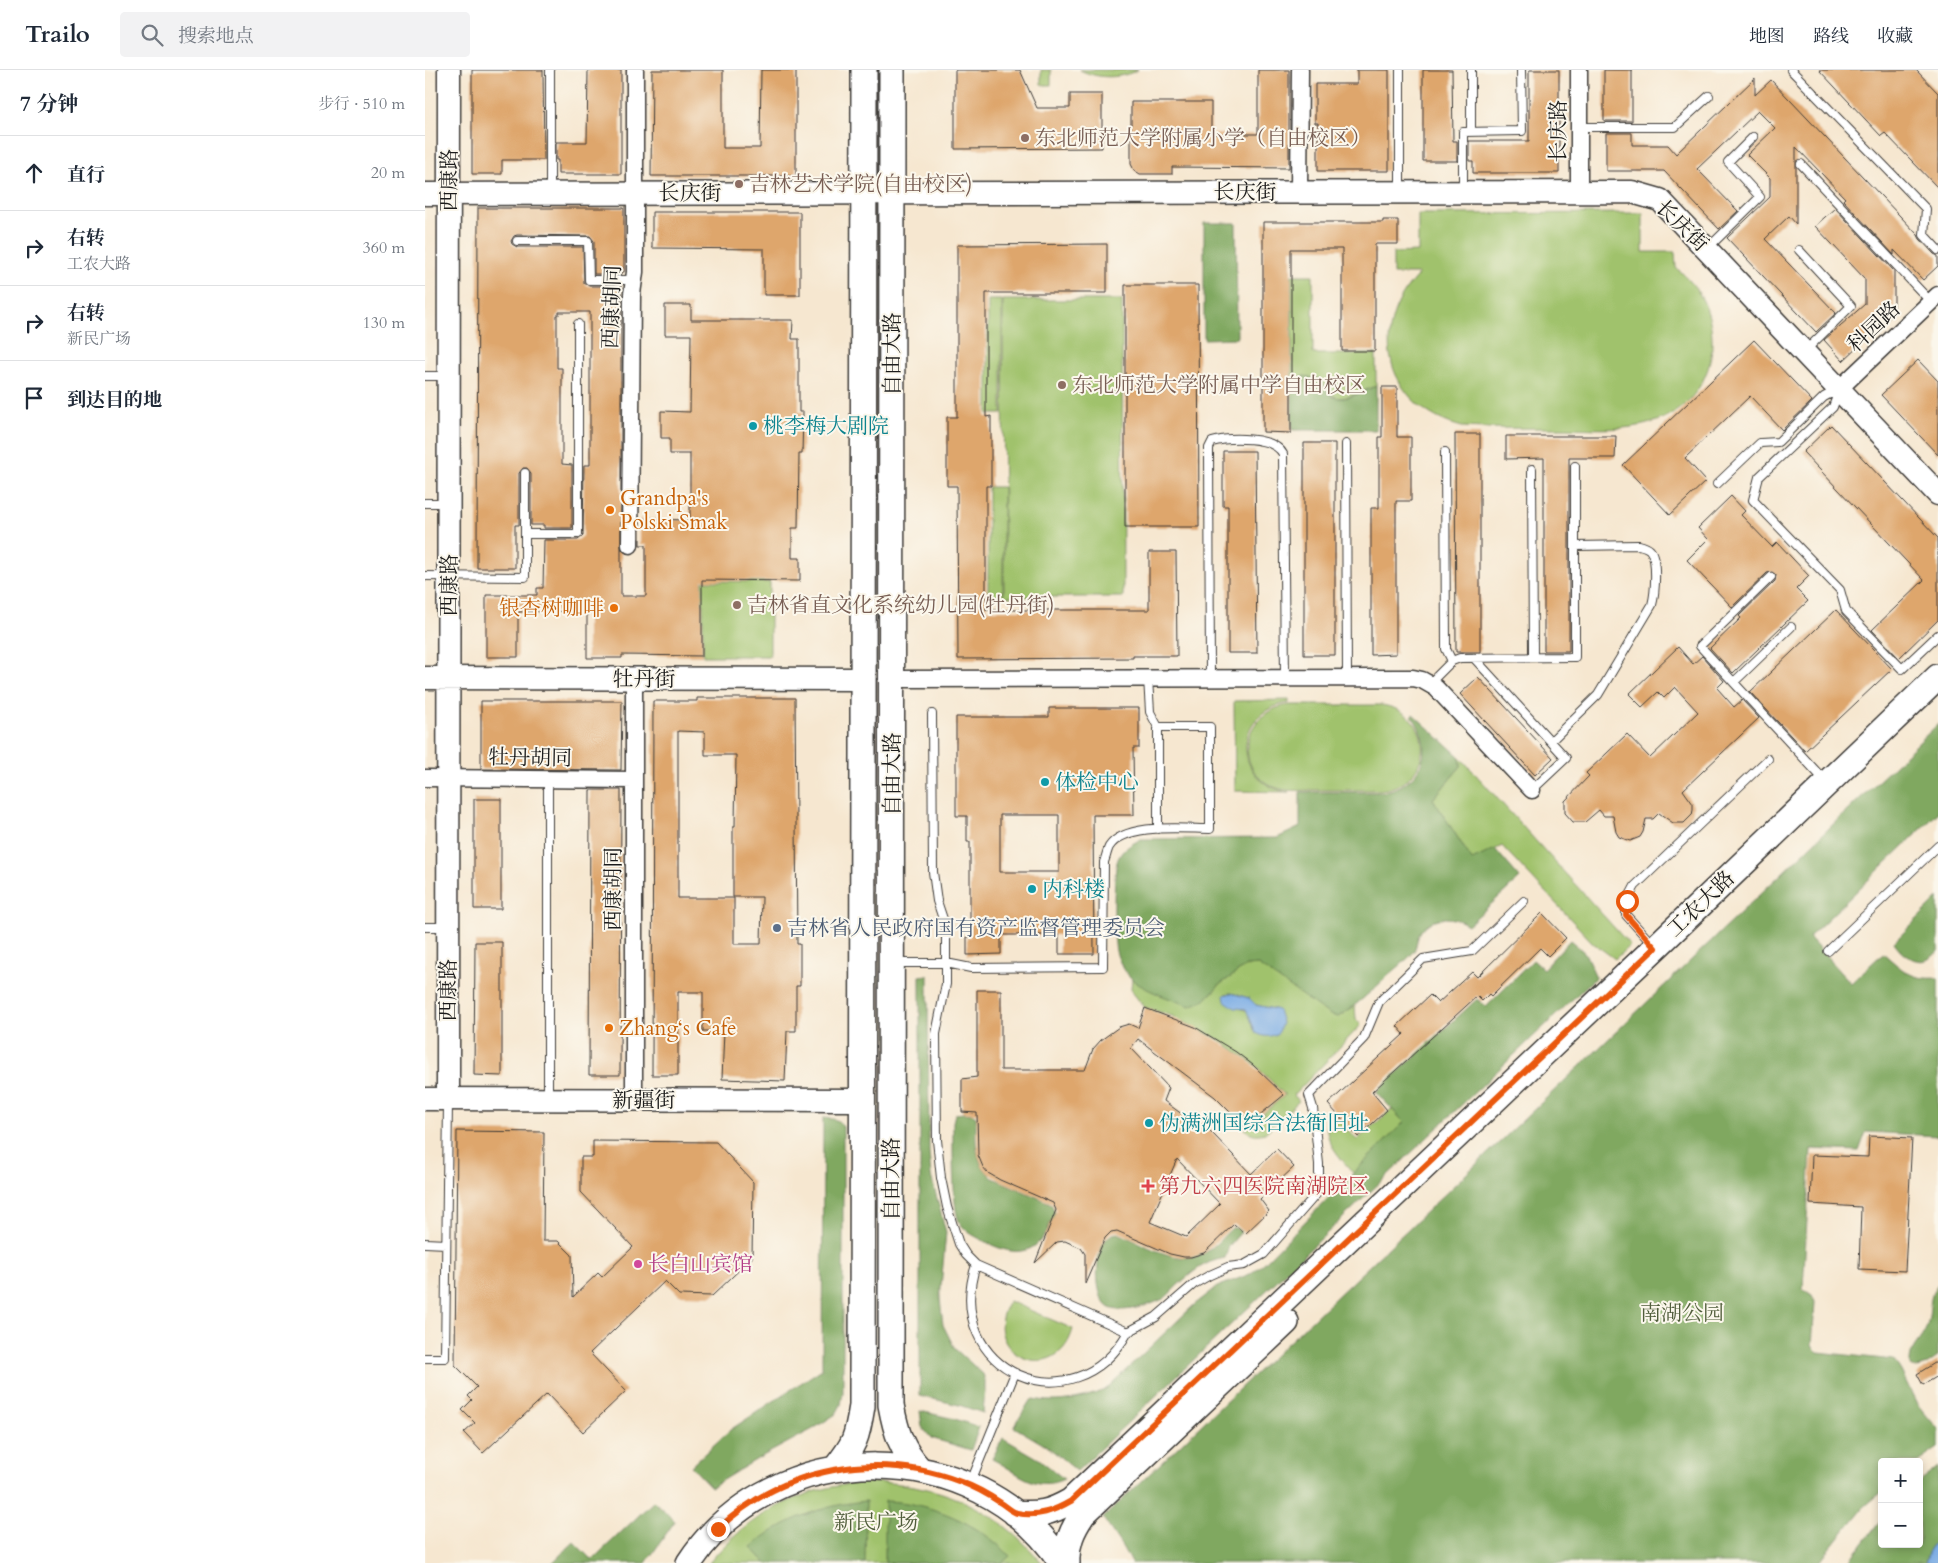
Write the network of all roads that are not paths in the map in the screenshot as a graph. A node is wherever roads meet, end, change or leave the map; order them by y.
1 (449, 70) edge
2 (550, 70) edge
3 (635, 70) edge
4 (864, 70) edge
5 (892, 70) edge
6 (1299, 70) edge
7 (1400, 70) edge
8 (1471, 70) edge
9 (1521, 70) edge
10 (1579, 70) edge
11 (1791, 70) edge
12 (1709, 96) dead end
13 (1579, 127) junction
14 (1471, 132) junction
15 (1753, 138) dead end
16 (1801, 164) dead end
17 (892, 192) junction
18 (1299, 192) junction
19 (1400, 192) junction
20 (1463, 192) junction
21 (1579, 192) junction
22 (635, 193) junction
23 (863, 193) junction
24 (425, 194) edge
25 (449, 194) junction
26 (550, 194) junction
27 (517, 241) dead end
28 (1707, 249) junction
29 (1799, 250) dead end
30 (1938, 250) edge
31 (634, 280) junction
32 (1934, 299) edge
33 (578, 324) dead end
34 (1804, 352) junction
35 (425, 376) edge
36 (449, 376) junction
37 (1839, 389) junction
38 (1346, 444) dead end
39 (1445, 452) dead end
40 (1575, 466) dead end
41 (1532, 469) dead end
42 (525, 473) dead end
43 (1717, 484) dead end
44 (1938, 494) edge
45 (425, 503) edge
46 (449, 503) junction
47 (525, 534) junction
48 (631, 545) dead end
49 (1575, 546) junction
50 (425, 576) edge
51 (449, 576) junction
52 (1771, 577) dead end
53 (1791, 627) dead end
54 (1938, 635) edge
55 (1533, 657) junction
56 (1474, 658) junction
57 (1453, 661) junction
58 (1938, 677) edge
59 (425, 678) edge
60 (449, 678) junction
61 (1148, 678) junction
62 (1210, 678) junction
63 (1285, 678) junction
64 (1347, 678) junction
65 (633, 679) junction
66 (863, 679) junction
67 (892, 679) junction
68 (1733, 682) junction
69 (1430, 683) junction
70 (1938, 698) edge
71 (932, 714) dead end
72 (1158, 727) junction
73 (1551, 741) junction
74 (1768, 759) dead end
75 (425, 778) edge
76 (449, 778) junction
77 (548, 779) junction
78 (634, 780) junction
79 (1827, 783) junction
80 (1532, 790) joint
81 (1158, 829) junction
82 (1938, 846) edge
83 (1524, 901) dead end
84 (425, 927) edge
85 (449, 927) junction
86 (1655, 948) junction
87 (1828, 951) dead end
88 (891, 963) junction
89 (946, 963) junction
90 (425, 1099) edge
91 (448, 1099) junction
92 (548, 1100) junction
93 (634, 1100) junction
94 (862, 1100) junction
95 (425, 1243) edge
96 (446, 1244) junction
97 (976, 1265) junction
98 (1127, 1332) junction
99 (425, 1358) edge
100 (1015, 1373) junction
101 (835, 1469) junction
102 (920, 1470) junction
103 (969, 1486) junction
104 (1015, 1513) junction
105 (689, 1563) edge
106 (1063, 1563) edge
107 (1067, 1563) edge

1 - 25 street, 西康路
2 - 26 lane
3 - 22 street, 西康胡同
4 - 23 main road, 自由大路
5 - 17 main road, 自由大路
6 - 18 street
7 - 19 lane
8 - 14 lane
9 - 14 lane
10 - 13 street, 长庆路
11 - 30 lane
12 - 13 lane
13 - 21 street, 长庆路
14 - 20 lane
15 - 28 lane
16 - 32 lane
17 - 18 street, 长庆街
17 - 23 street, 长庆街
17 - 67 main road, 自由大路
18 - 19 street, 长庆街
19 - 20 street, 长庆街
20 - 21 street, 长庆街
21 - 28 street, 长庆街
22 - 23 street, 长庆街
22 - 26 street, 长庆街
22 - 31 street, 西康胡同
23 - 66 main road, 自由大路
24 - 25 street, 长庆街
25 - 26 street, 长庆街
25 - 36 street, 西康路
27 - 31 lane
28 - 34 street, 长庆街
29 - 34 lane
31 - 48 street, 西康胡同
32 - 37 street, 科园路
33 - 47 lane
34 - 37 street, 长庆街
35 - 36 lane
36 - 46 street, 西康路
37 - 43 lane
37 - 44 street, 长庆街
37 - 54 lane
38 - 64 lane
39 - 57 lane
40 - 49 lane
41 - 55 lane
42 - 47 lane
45 - 46 lane
46 - 51 street, 西康路
47 - 51 lane
49 - 55 lane
49 - 73 lane
50 - 51 lane
51 - 60 street, 西康路
52 - 68 lane
53 - 68 lane
55 - 56 lane
56 - 57 lane
56 - 73 lane
57 - 69 lane
58 - 79 main road, 工农大路
59 - 60 street, 牡丹街
60 - 65 street, 牡丹街
60 - 76 street, 西康路
61 - 62 street
61 - 67 street
61 - 72 lane
62 - 63 street
62 - 63 lane
63 - 64 street
64 - 69 street
65 - 66 street, 牡丹街
65 - 78 street, 西康胡同
66 - 94 main road, 自由大路
67 - 88 main road, 自由大路
68 - 79 lane
69 - 80 street
70 - 107 main road, 工农大路
71 - 89 lane
72 - 81 lane
72 - 81 lane
73 - 80 lane
74 - 86 lane
75 - 76 street, 牡丹胡同
76 - 77 street, 牡丹胡同
76 - 85 street, 西康路
77 - 78 street, 牡丹胡同
77 - 92 lane
78 - 93 street, 西康胡同
79 - 86 main road, 工农大路
81 - 89 lane
82 - 87 lane
83 - 98 lane
84 - 85 lane
85 - 91 street, 西康路
86 - 104 main road, 工农大路
88 - 89 lane
88 - 102 main road, 自由大路
89 - 97 lane
90 - 91 street, 新疆街
91 - 92 street, 新疆街
91 - 96 lane
92 - 93 street, 新疆街
93 - 94 street, 新疆街
94 - 101 main road, 自由大路
95 - 96 lane
96 - 99 lane
97 - 98 lane
97 - 100 lane
98 - 100 lane
100 - 103 lane
101 - 102 main road
101 - 105 main road
102 - 103 main road
103 - 104 main road
104 - 106 main road

